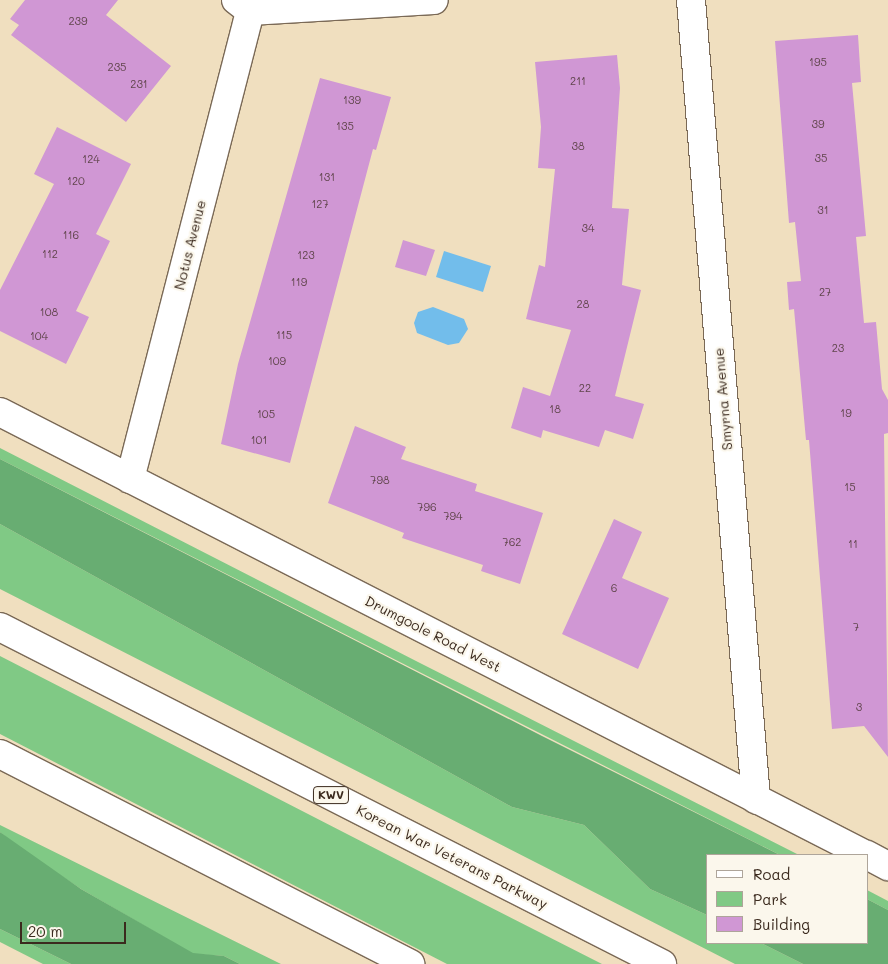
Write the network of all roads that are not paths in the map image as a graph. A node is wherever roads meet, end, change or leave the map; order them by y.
1 (434, 0) edge
2 (691, 0) edge
3 (243, 6) edge
4 (0, 412) edge
5 (130, 479) junction
6 (0, 627) edge
7 (0, 754) edge
8 (756, 799) junction
9 (865, 854) edge
10 (868, 856) edge
11 (888, 866) edge
12 (410, 964) edge
13 (662, 964) edge

1 - 3 main road
2 - 8 main road, Smyrna Avenue
3 - 5 main road, Notus Avenue
4 - 5 main road, Drumgoole Road West
5 - 8 main road, Drumgoole Road West
6 - 13 main road, Korean War Veterans Parkway / KWV
7 - 12 main road
8 - 9 main road, Drumgoole Road West
10 - 11 main road, Drumgoole Road West

